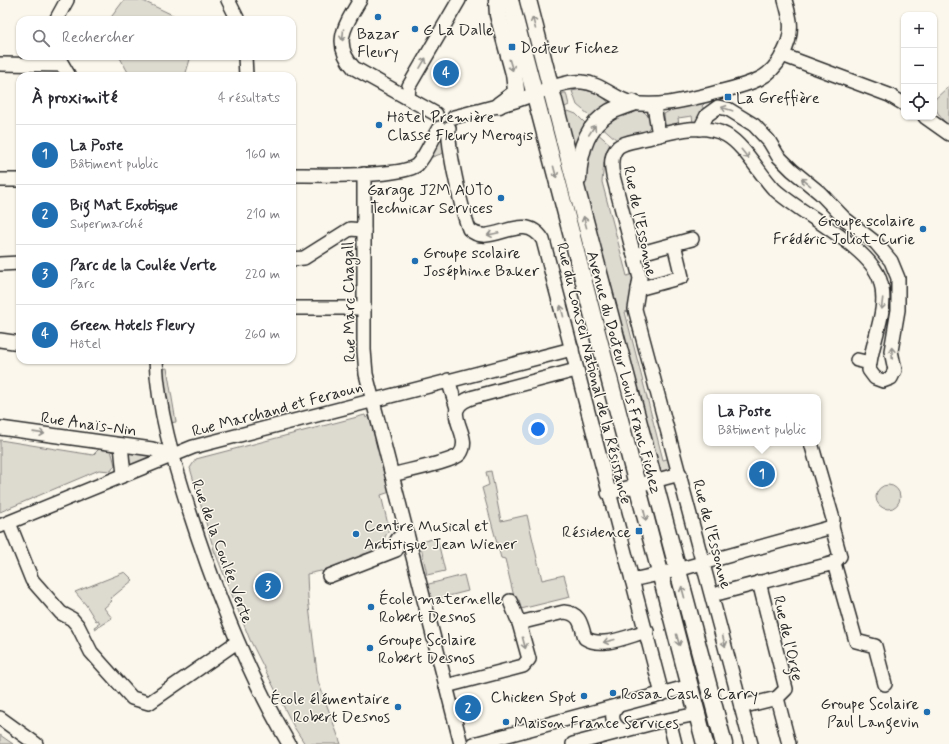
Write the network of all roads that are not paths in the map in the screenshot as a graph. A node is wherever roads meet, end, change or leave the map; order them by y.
1 (67, 0) edge
2 (228, 0) edge
3 (360, 0) edge
4 (459, 0) edge
5 (498, 0) edge
6 (510, 0) edge
7 (514, 0) edge
8 (528, 0) edge
9 (785, 0) edge
10 (58, 16) edge
11 (236, 16) edge
12 (782, 55) junction
13 (60, 60) edge
14 (245, 60) edge
15 (0, 64) edge
16 (67, 72) edge
17 (246, 72) edge
18 (551, 88) junction
19 (535, 94) junction
20 (408, 98) junction
21 (901, 102) edge
22 (633, 103) junction
23 (499, 106) junction
24 (654, 106) junction
25 (436, 114) junction
26 (929, 120) edge
27 (447, 124) junction
28 (700, 129) junction
29 (949, 134) edge
30 (659, 135) junction
31 (364, 174) junction
32 (296, 175) edge
33 (0, 180) edge
34 (16, 180) edge
35 (578, 194) junction
36 (364, 230) junction
37 (692, 239) dead end
38 (674, 244) junction
39 (634, 255) junction
40 (296, 259) edge
41 (0, 264) edge
42 (16, 264) edge
43 (638, 289) junction
44 (296, 308) edge
45 (364, 308) junction
46 (0, 340) edge
47 (16, 342) edge
48 (572, 349) junction
49 (857, 360) dead end
50 (870, 363) junction
51 (156, 364) edge
52 (576, 370) junction
53 (448, 380) junction
54 (372, 400) junction
55 (457, 408) junction
56 (0, 428) edge
57 (121, 445) junction
58 (812, 446) edge
59 (172, 455) junction
60 (680, 474) junction
61 (124, 475) junction
62 (392, 475) junction
63 (654, 481) junction
64 (638, 485) junction
65 (608, 493) junction
66 (4, 525) edge
67 (832, 527) junction
68 (407, 533) junction
69 (396, 550) junction
70 (411, 556) junction
71 (704, 563) junction
72 (834, 563) junction
73 (677, 570) junction
74 (660, 574) junction
75 (329, 576) dead end
76 (632, 580) junction
77 (759, 582) junction
78 (720, 593) dead end
79 (510, 601) dead end
80 (519, 623) junction
81 (647, 631) junction
82 (237, 642) junction
83 (885, 684) dead end
84 (446, 686) junction
85 (662, 694) junction
86 (700, 695) junction
87 (777, 698) junction
88 (618, 706) junction
89 (741, 707) junction
90 (0, 718) edge
91 (668, 720) junction
92 (623, 731) junction
93 (36, 744) edge
94 (289, 744) edge
95 (461, 744) edge
96 (474, 744) edge
97 (573, 744) edge
98 (675, 744) edge
99 (705, 744) edge
100 (717, 744) edge
101 (724, 744) edge
102 (751, 744) edge
103 (789, 744) edge

1 - 10 street
2 - 11 street
3 -> 20 street
20 -> 4 street
5 -> 23 main road
6 - 19 main road, Avenue du Docteur Louis Franc Fichez
7 - 18 main road
18 -> 8 main road, Avenue du Docteur Louis Franc Fichez
9 - 12 street
12 - 21 street
12 - 24 street
13 - 15 street
13 - 16 street
14 - 17 street
18 - 19 street
18 - 22 street
18 - 35 main road, Avenue du Docteur Louis Franc Fichez
19 - 23 street
19 - 35 main road
19 -> 64 main road, Avenue du Docteur Louis Franc Fichez
20 - 25 street
22 - 24 street
35 -> 22 main road
23 - 27 street
24 - 30 street
25 - 27 street
25 - 27 street
26 - 29 street
27 - 31 street
48 -> 27 street, Rue du Conseil National de la Résistance
28 - 30 street, Rue de l'Essonne
28 -> 50 street, Rue de l'Essonne
50 -> 28 street
30 - 39 street, Rue de l'Essonne
31 - 32 street
31 - 36 street, Rue Marc Chagall
33 - 34 street
63 -> 35 main road, Avenue du Docteur Louis Franc Fichez
36 - 40 street
36 - 45 street, Rue Marc Chagall
37 - 38 street
38 - 39 street
38 - 43 street
39 - 43 street, Rue de l'Essonne
41 - 42 street
43 - 60 street, Rue de l'Essonne
44 - 45 street
45 - 54 street, Rue Marc Chagall
46 - 47 street
48 - 52 street, Rue du Conseil National de la Résistance
48 - 53 street, Rue Marchand et Feraoun
49 - 50 street
51 - 59 street, Rue de la Coulée Verte
52 - 55 street
52 - 65 street, Rue du Conseil National de la Résistance
53 - 54 street, Rue Marchand et Feraoun
53 - 55 street
54 - 59 street, Rue Marchand et Feraoun
54 - 62 street, Rue Marc Chagall
55 - 62 street
56 -> 57 street, Rue Anaïs-Nin
57 - 59 street, Rue Anaïs-Nin
57 - 61 street
58 - 67 street
59 - 61 street, Rue Marchand et Feraoun
59 - 82 street, Rue de la Coulée Verte
60 - 63 street
60 - 71 street, Rue de l'Essonne
61 - 66 street, Rue Marchand et Feraoun
62 - 68 street, Rue Marc Chagall
63 - 64 street
63 - 73 main road, Avenue du Docteur Louis Franc Fichez
64 - 65 street
64 -> 74 main road, Avenue du Docteur Louis Franc Fichez
65 - 76 street, Rue du Conseil National de la Résistance
66 - 82 street
67 - 71 street
67 - 72 street
68 - 69 street
68 - 70 street, Rue Marc Chagall
69 - 70 street
69 - 75 street
70 - 84 street, Rue Marc Chagall
71 - 73 street
71 -> 89 street, Rue de l'Essonne
72 - 77 street
72 - 83 street
73 - 74 street
86 -> 73 main road, Avenue du Docteur Louis Franc Fichez
74 - 76 street
74 -> 86 main road, Avenue du Docteur Louis Franc Fichez
76 - 81 street, Rue du Conseil National de la Résistance
77 - 78 street
77 - 87 street, Rue de l'Orge
79 - 80 street
81 -> 80 street
80 -> 84 street
81 - 85 street, Rue du Conseil National de la Résistance
82 - 94 street, Rue de la Coulée Verte
84 - 95 street, Rue Marc Chagall
85 - 86 street
85 - 88 street
86 - 91 street
86 - 99 main road, Avenue du Docteur Louis Franc Fichez
86 - 100 main road
86 - 101 main road, Avenue du Docteur Louis Franc Fichez
87 - 89 street
87 - 103 street, Rue de l'Orge
88 - 92 street
88 - 96 street
89 - 102 street, Rue de l'Essonne
90 - 93 street
91 - 92 street
91 - 98 street
92 - 97 street

